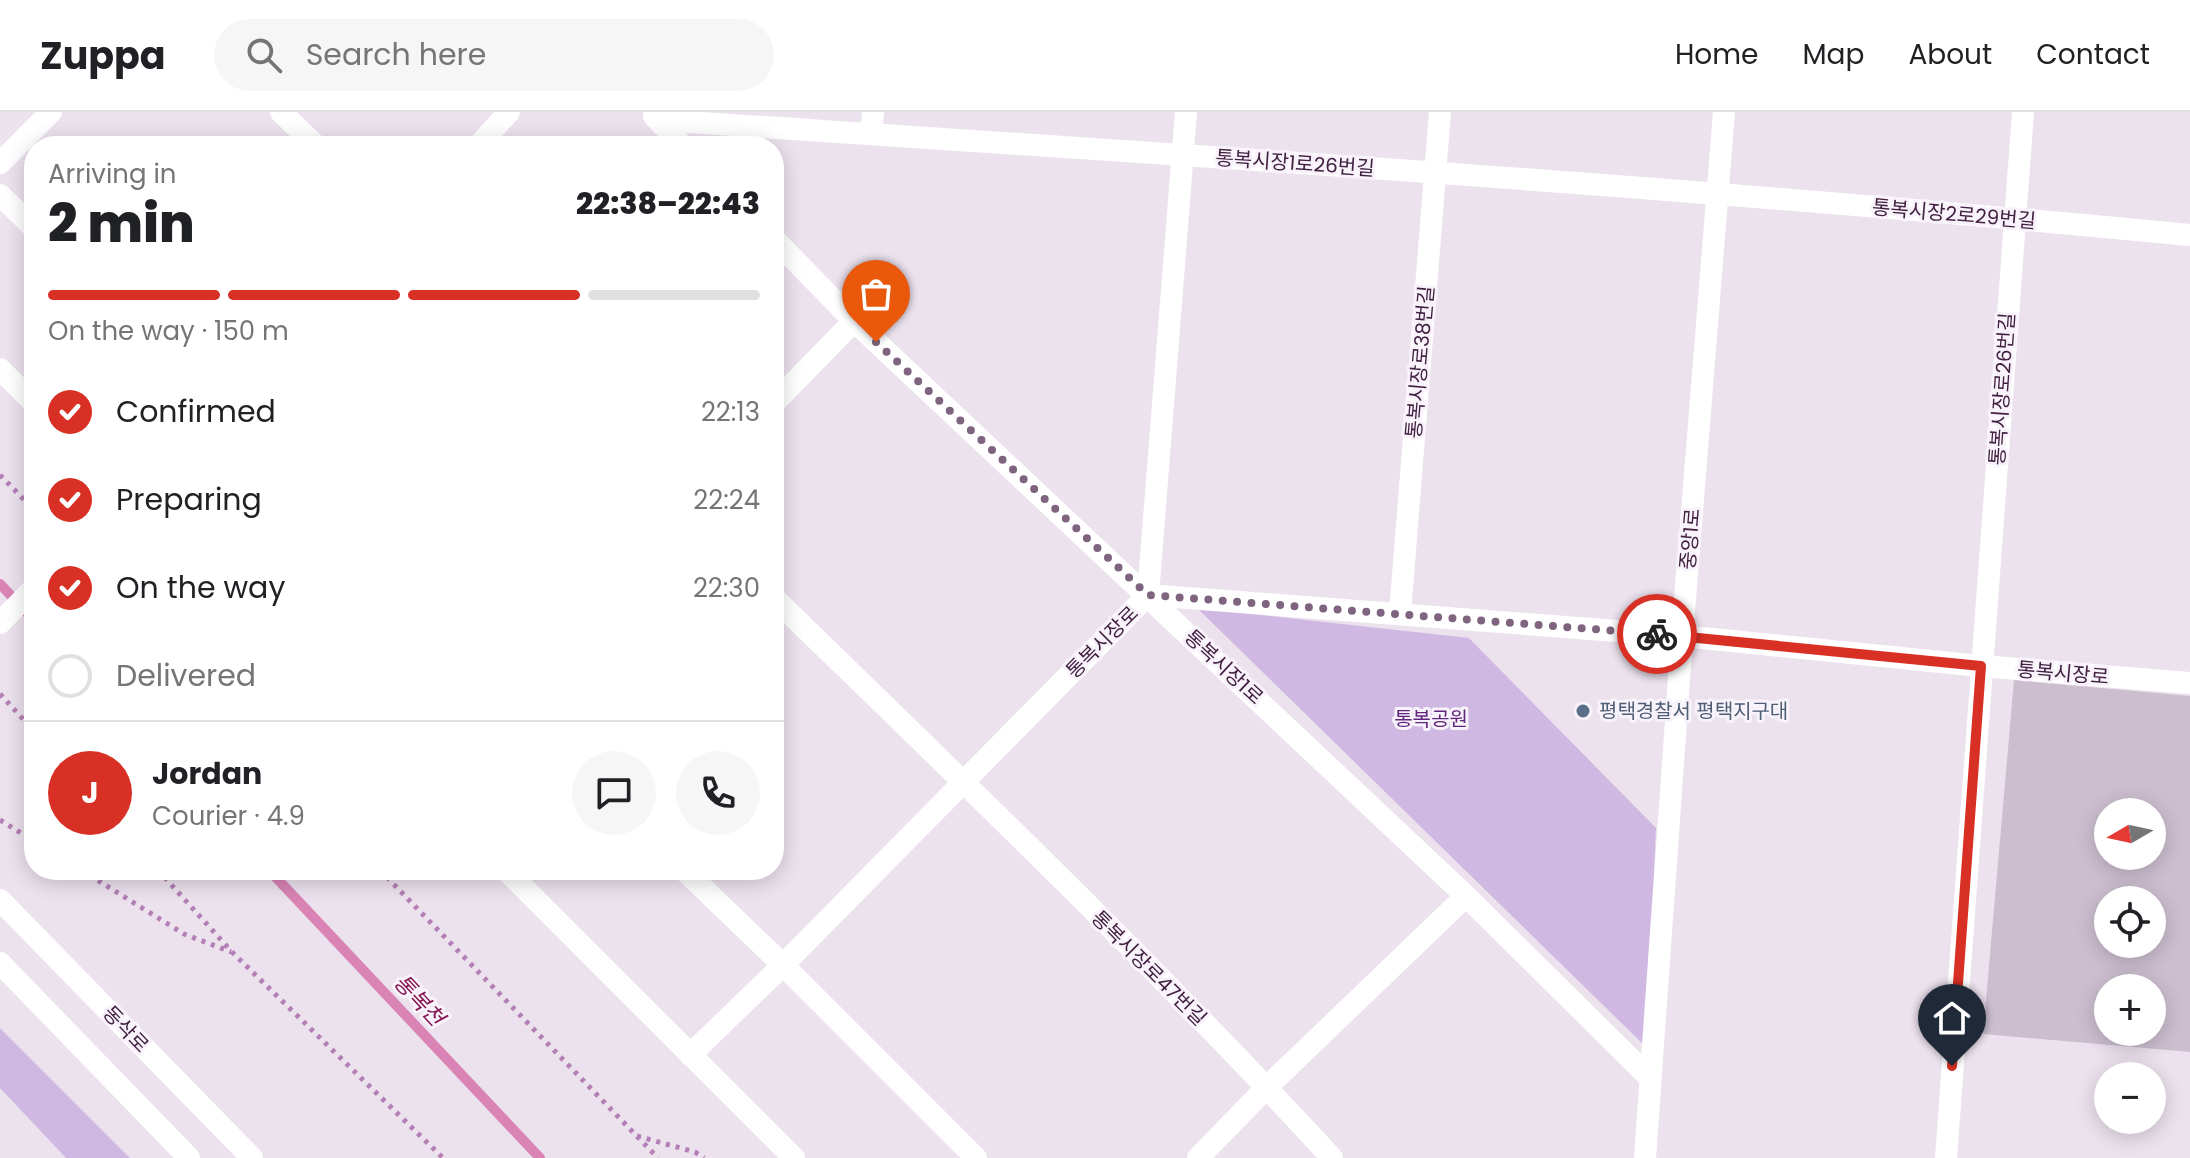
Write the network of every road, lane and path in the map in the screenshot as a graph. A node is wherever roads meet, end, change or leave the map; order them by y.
1 (51, 112) edge
2 (281, 112) edge
3 (509, 112) edge
4 (1186, 112) edge
5 (1440, 112) edge
6 (1724, 112) edge
7 (2023, 112) edge
8 (654, 116) edge
9 (872, 123) edge
10 (27, 136) edge
11 (306, 136) edge
12 (487, 136) edge
13 (673, 136) edge
14 (24, 139) edge
15 (1183, 155) junction
16 (0, 163) edge
17 (1435, 174) junction
18 (0, 195) edge
19 (1718, 196) junction
20 (24, 218) edge
21 (2015, 218) junction
22 (2190, 235) edge
23 (784, 249) edge
24 (854, 321) junction
25 (0, 369) edge
26 (24, 393) edge
27 (784, 393) edge
28 (0, 475) edge
29 (24, 500) edge
30 (1148, 595) junction
31 (24, 598) edge
32 (784, 608) edge
33 (1400, 613) junction
34 (0, 623) edge
35 (1682, 636) junction
36 (1981, 666) junction
37 (2190, 683) edge
38 (0, 694) edge
39 (24, 720) edge
40 (963, 782) junction
41 (0, 820) edge
42 (24, 835) edge
43 (97, 880) edge
44 (167, 880) edge
45 (390, 880) edge
46 (516, 880) edge
47 (694, 880) edge
48 (1466, 896) junction
49 (0, 900) edge
50 (232, 952) junction
51 (0, 963) edge
52 (783, 965) junction
53 (690, 1055) junction
54 (1650, 1078) junction
55 (1267, 1087) junction
56 (636, 1136) junction
57 (189, 1158) edge
58 (252, 1158) edge
59 (443, 1158) edge
60 (658, 1158) edge
61 (704, 1158) edge
62 (794, 1158) edge
63 (976, 1158) edge
64 (1198, 1158) edge
65 (1332, 1158) edge
66 (1645, 1158) edge
67 (1946, 1158) edge

1 - 10 street
2 - 11 street
3 - 12 street
4 - 15 street
5 - 17 street, 통복시장로38번길
6 - 19 street, 중앙1로
7 - 21 street, 통복시장로26번길
8 - 9 street, 통복시장1로26번길
8 - 13 street
9 - 15 street, 통복시장1로26번길
14 - 16 street
15 - 17 street, 통복시장1로26번길
15 - 30 street
17 - 19 street, 통복시장1로26번길
17 - 33 street, 통복시장로38번길
18 - 20 street
19 - 21 street, 통복시장2로29번길
19 - 35 street, 중앙1로
21 - 22 street, 통복시장2로29번길
21 - 36 street, 통복시장로26번길
23 - 24 street, 통복시장1로
24 - 27 street
24 - 30 street, 통복시장1로
25 - 26 street
28 - 29 path
30 - 33 street, 통복시장로
30 - 40 street, 통복시장로
30 - 48 street, 통복시장1로
31 - 34 street
32 - 40 street, 통복시장로47번길
33 - 35 street, 통복시장로
35 - 36 street, 통복시장로
35 - 54 street, 중앙1로
36 - 37 street, 통복시장로
36 - 67 street, 통복시장로26번길
38 - 39 path
40 - 52 street, 통복시장로
40 - 55 street, 통복시장로47번길
41 - 42 path
43 - 50 path
44 - 50 path
45 - 56 path
46 - 53 street
47 - 52 street
48 - 54 street, 통복시장1로
48 - 55 street
49 - 58 street, 동삭로
50 - 59 path
51 - 57 street
52 - 53 street, 통복시장로
52 - 63 street
53 - 62 street
54 - 66 street, 중앙1로
55 - 64 street
55 - 65 street, 통복시장로47번길
56 - 60 path
56 - 61 path

